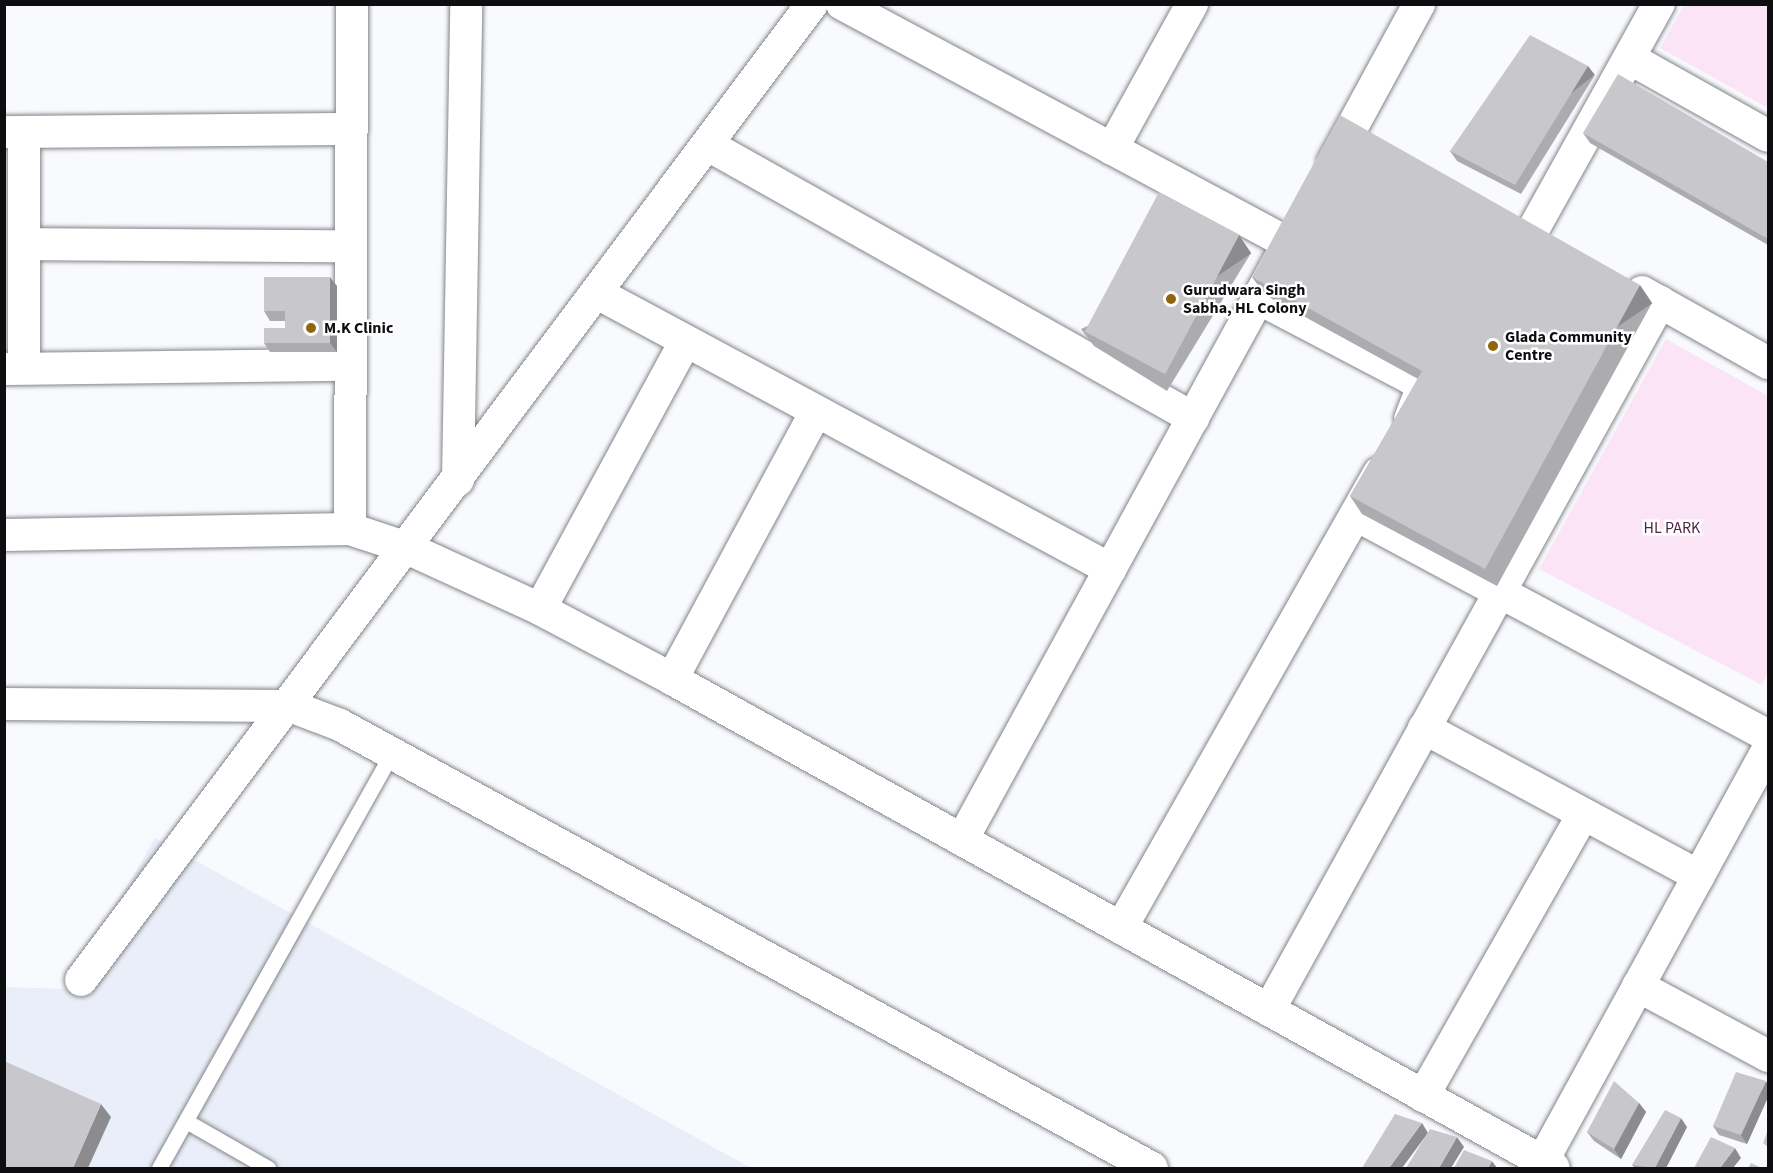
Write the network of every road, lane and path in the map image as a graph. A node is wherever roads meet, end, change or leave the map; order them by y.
1 (352, 4) edge
2 (466, 4) edge
3 (812, 4) edge
4 (842, 4) edge
5 (1192, 4) edge
6 (1419, 4) edge
7 (1659, 4) edge
8 (1629, 58) junction
9 (1351, 128) junction
10 (352, 129) junction
11 (14, 132) edge
12 (1768, 136) edge
13 (708, 145) junction
14 (1382, 145) edge
15 (1112, 149) junction
16 (1502, 213) edge
17 (1533, 230) junction
18 (1288, 243) junction
19 (24, 244) junction
20 (351, 246) junction
21 (1562, 247) edge
22 (1611, 274) edge
23 (597, 293) junction
24 (1258, 298) junction
25 (1660, 302) junction
26 (685, 342) junction
27 (1768, 363) edge
28 (351, 365) junction
29 (14, 368) edge
30 (816, 412) junction
31 (1193, 418) junction
32 (458, 480) junction
33 (1356, 515) junction
34 (350, 529) junction
35 (4, 535) edge
36 (407, 548) junction
37 (1110, 569) junction
38 (1499, 593) junction
39 (540, 609) junction
40 (672, 679) junction
41 (4, 704) edge
42 (290, 706) junction
43 (1424, 728) junction
44 (1768, 736) edge
45 (1768, 750) edge
46 (393, 751) junction
47 (1583, 814) junction
48 (962, 840) junction
49 (1700, 876) junction
50 (1120, 928) junction
51 (81, 980) dead end
52 (1638, 987) junction
53 (1269, 1010) junction
54 (1768, 1056) edge
55 (1423, 1096) junction
56 (186, 1121) junction
57 (1548, 1165) edge
58 (159, 1168) edge
59 (268, 1168) edge
60 (1152, 1168) edge

1 - 10 street
2 - 32 street
3 - 13 street
4 - 15 street
5 - 15 street
6 - 9 street
7 - 8 street
8 - 12 street
8 - 17 street
9 - 14 street
9 - 18 street
10 - 11 street
10 - 20 street
11 - 19 street
13 - 23 street
13 - 31 street
15 - 18 street
16 - 17 street
17 - 21 street
18 - 24 street
19 - 20 street
19 - 29 street
20 - 28 street
22 - 25 street
23 - 26 street
23 - 32 street
24 - 31 street
24 - 33 street
25 - 27 street
25 - 38 street
26 - 30 street
26 - 39 street
28 - 29 street
28 - 34 street
30 - 37 street
30 - 40 street
31 - 37 street
32 - 36 street
33 - 38 street
33 - 50 street
34 - 35 street
34 - 36 street
36 - 39 street
36 - 42 street
37 - 48 street
38 - 43 street
38 - 44 street
39 - 40 street
40 - 48 street
41 - 42 street
42 - 46 street
42 - 51 street
43 - 47 street
43 - 53 street
45 - 49 street
46 - 56 lane
46 - 60 street
47 - 49 street
47 - 55 street
48 - 50 street
49 - 52 street
50 - 53 street
52 - 54 street
52 - 57 street
53 - 55 street
55 - 57 street
56 - 58 lane
56 - 59 lane

